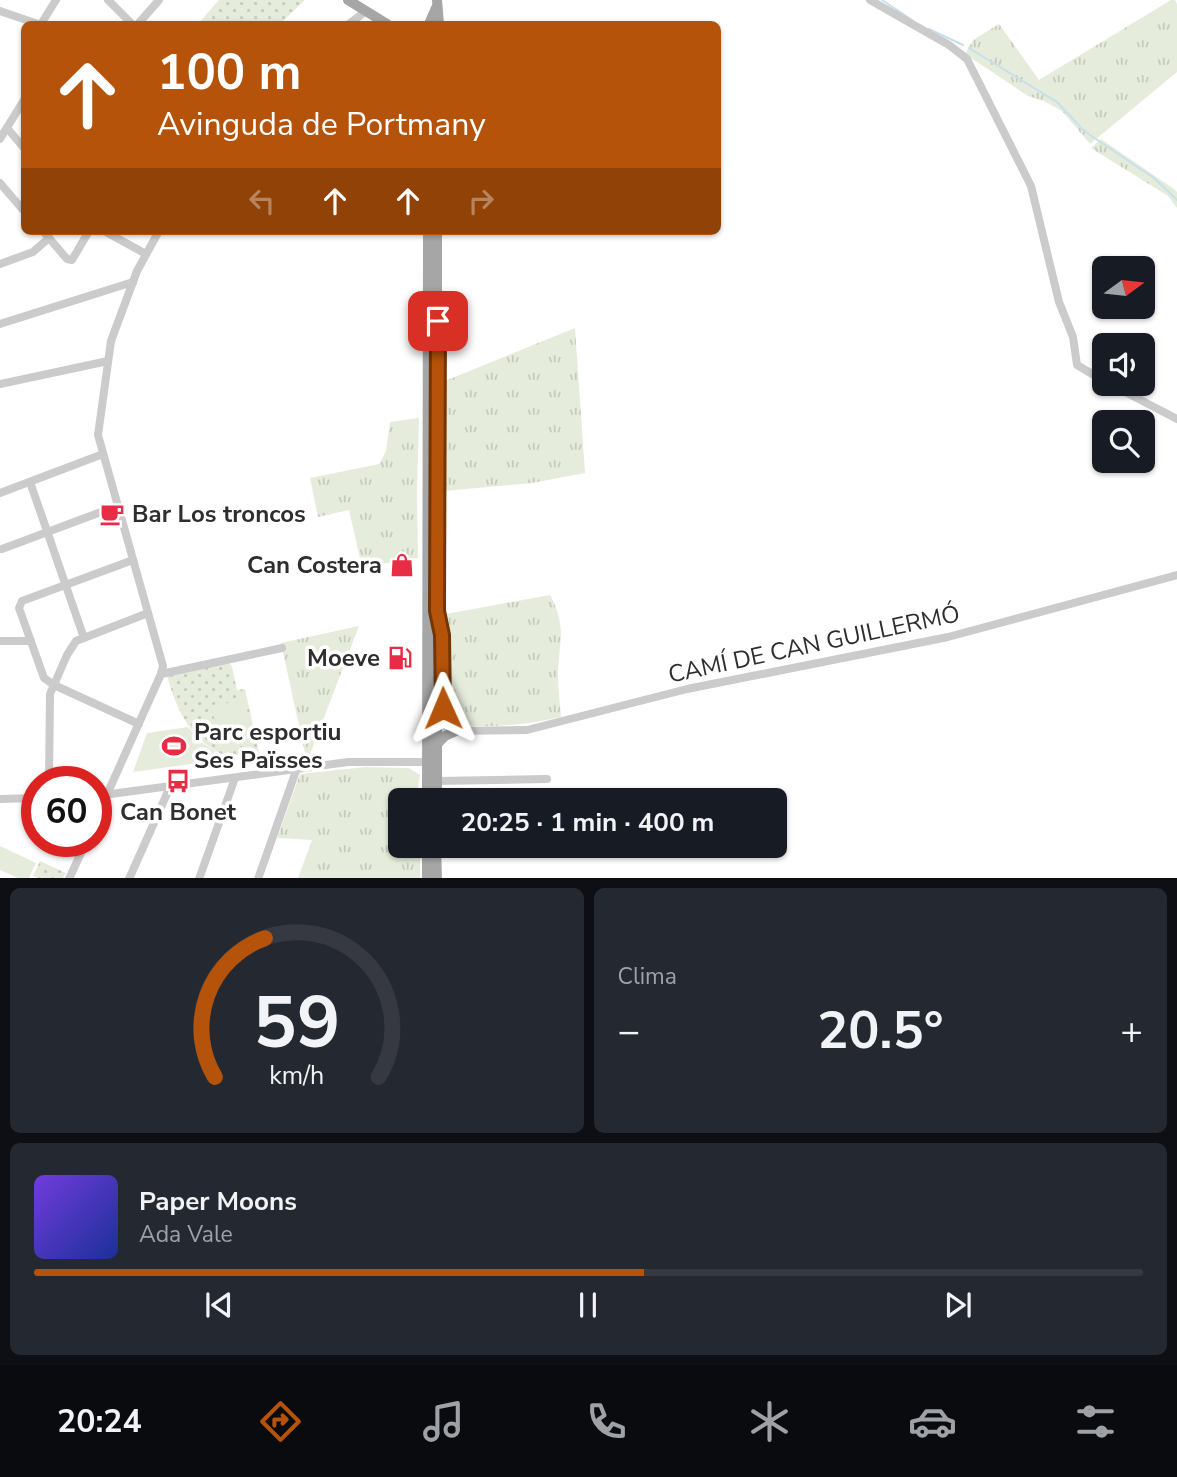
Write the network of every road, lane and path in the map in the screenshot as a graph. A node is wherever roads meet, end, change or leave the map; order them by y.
1 (56, 0) edge
2 (108, 0) edge
3 (159, 0) edge
4 (348, 0) edge
5 (870, 0) edge
6 (437, 2) edge
7 (0, 11) edge
8 (366, 11) junction
9 (30, 21) edge
10 (41, 21) edge
11 (129, 21) edge
12 (141, 21) edge
13 (353, 21) edge
14 (382, 21) edge
15 (430, 21) edge
16 (439, 21) edge
17 (21, 105) edge
18 (7, 128) junction
19 (0, 138) edge
20 (21, 144) edge
21 (0, 183) edge
22 (21, 208) edge
23 (45, 235) edge
24 (47, 235) edge
25 (87, 235) edge
26 (111, 235) edge
27 (157, 235) edge
28 (428, 235) edge
29 (438, 235) edge
30 (146, 254) junction
31 (0, 264) edge
32 (133, 282) junction
33 (0, 324) edge
34 (108, 361) junction
35 (1092, 374) edge
36 (0, 384) edge
37 (1133, 396) edge
38 (1177, 419) edge
39 (103, 454) junction
40 (30, 482) junction
41 (0, 493) edge
42 (117, 506) junction
43 (47, 532) junction
44 (2, 549) edge
45 (132, 560) junction
46 (1177, 575) edge
47 (66, 585) junction
48 (437, 611) junction
49 (148, 613) junction
50 (84, 638) junction
51 (31, 640) junction
52 (0, 641) edge
53 (282, 648) dead end
54 (161, 674) junction
55 (54, 685) junction
56 (139, 724) junction
57 (456, 731) junction
58 (437, 744) junction
59 (427, 762) junction
60 (49, 766) edge
61 (297, 768) junction
62 (235, 778) junction
63 (547, 779) dead end
64 (437, 781) junction
65 (112, 785) edge
66 (170, 787) junction
67 (427, 788) edge
68 (437, 788) edge
69 (112, 795) edge
70 (21, 798) edge
71 (0, 799) edge
72 (79, 857) edge
73 (427, 858) edge
74 (436, 858) edge
75 (69, 878) edge
76 (129, 878) edge
77 (199, 878) edge
78 (258, 878) edge
79 (427, 878) edge
80 (436, 878) edge

1 - 10 street
2 - 11 street
3 - 12 street
4 - 8 main road
5 - 35 street
6 - 15 main road
6 - 16 main road
7 - 9 street
8 - 13 street
8 - 14 main road
17 - 18 street
18 - 19 street
18 - 20 street
21 - 22 street
23 - 31 street
24 - 25 street
26 - 30 street
27 - 30 street
28 - 59 main road
29 - 48 main road
30 - 32 street
32 - 33 street
32 - 34 street
34 - 36 street
34 - 39 street
37 - 38 street
39 - 40 street
39 - 42 street
40 - 41 street
40 - 43 street
42 - 43 street
42 - 45 street
43 - 44 street
43 - 47 street
45 - 47 street
45 - 49 street
46 - 57 street, CAMÍ DE CAN GUILLERMÓ
47 - 50 street
47 - 51 street
48 - 57 main road
48 - 58 main road
49 - 50 street
49 - 54 street
50 - 55 street
51 - 52 street
51 - 55 street
53 - 54 street
54 - 56 street
55 - 56 street
55 - 60 street
56 - 65 street
57 - 58 main road
58 - 64 main road
59 - 61 street
59 - 67 main road
61 - 62 street
61 - 78 street
62 - 66 street
62 - 77 street
63 - 64 street
64 - 68 main road
66 - 69 street
66 - 76 street
70 - 71 street
72 - 75 street
73 - 79 main road
74 - 80 main road

